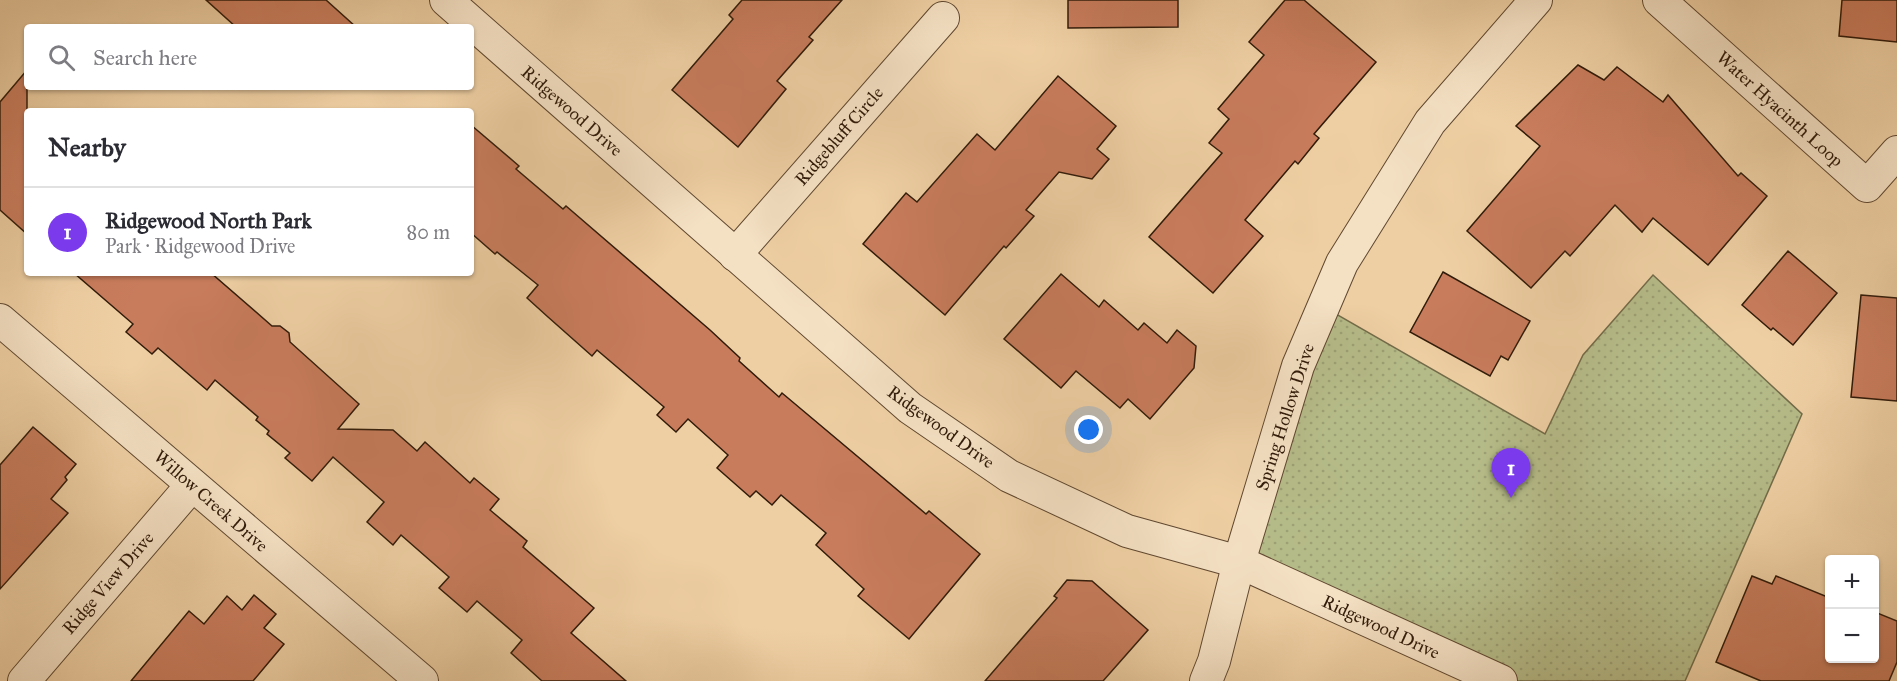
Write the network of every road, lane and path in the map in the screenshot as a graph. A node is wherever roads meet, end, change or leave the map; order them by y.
1 (446, 0) edge
2 (1536, 0) edge
3 (1659, 0) edge
4 (944, 18) dead end
5 (473, 24) edge
6 (474, 25) edge
7 (1897, 152) edge
8 (735, 255) junction
9 (0, 320) edge
10 (192, 485) junction
11 (1239, 562) junction
12 (24, 681) edge
13 (422, 681) edge
14 (1206, 681) edge
15 (1501, 681) edge

1 - 5 street, Ridgewood Drive
2 - 11 street, Spring Hollow Drive
3 - 7 street, Water Hyacinth Loop
4 - 8 street, Ridgebluff Circle
6 - 8 street, Ridgewood Drive
8 - 11 street, Ridgewood Drive
9 - 10 street, Willow Creek Drive
10 - 12 street, Ridge View Drive
10 - 13 street, Willow Creek Drive
11 - 14 street, Spring Hollow Drive
11 - 15 street, Ridgewood Drive

